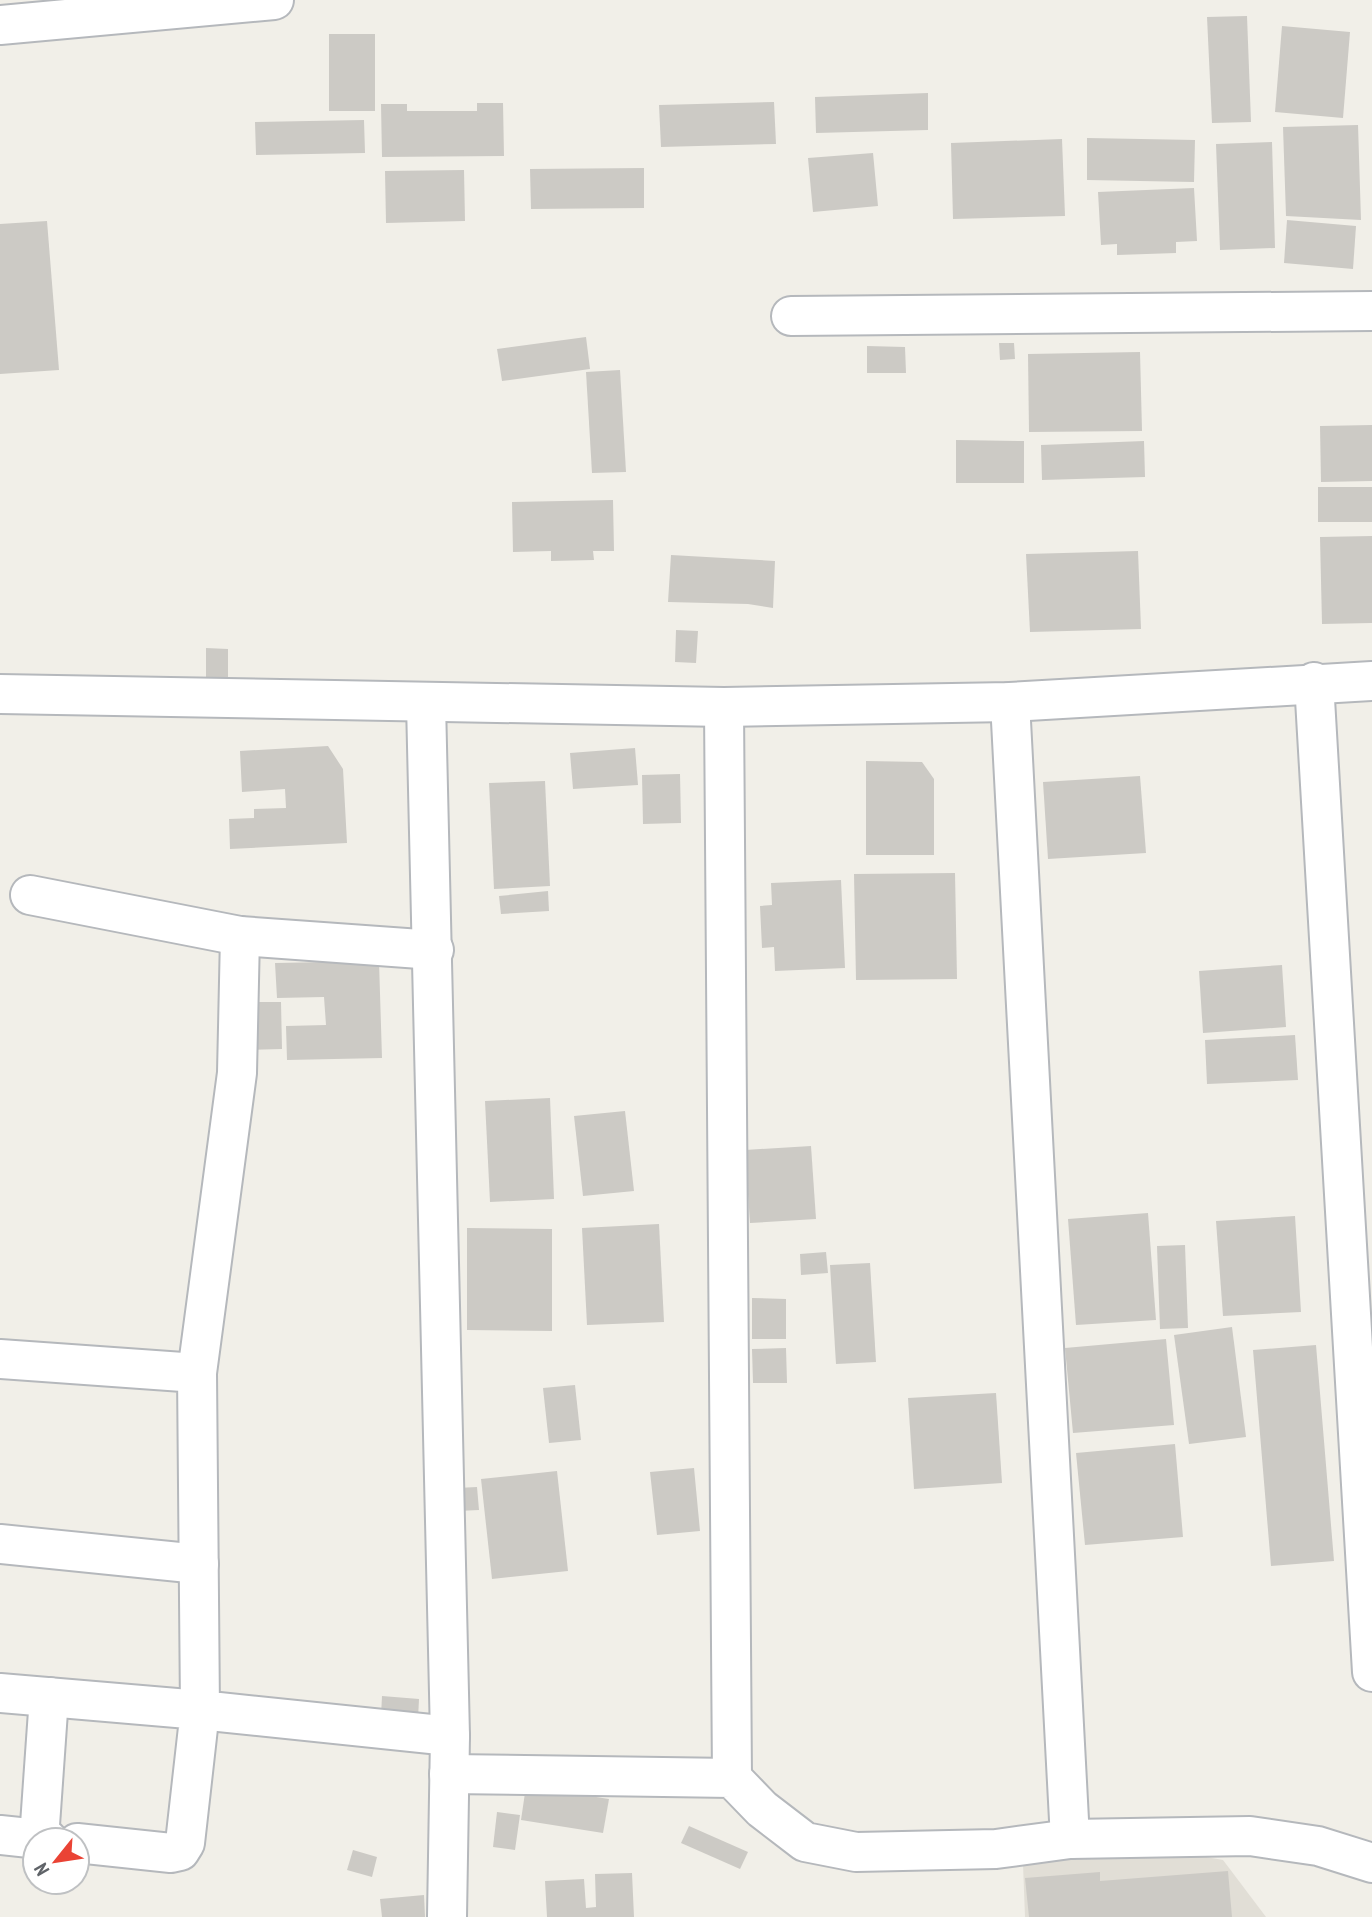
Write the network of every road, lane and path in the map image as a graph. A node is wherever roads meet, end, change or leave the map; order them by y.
1 (274, 0) edge
2 (0, 25) edge
3 (1372, 311) edge
4 (791, 316) dead end
5 (1372, 681) edge
6 (1314, 682) junction
7 (0, 694) edge
8 (1010, 702) junction
9 (426, 703) junction
10 (724, 707) junction
11 (30, 895) dead end
12 (240, 936) junction
13 (434, 950) junction
14 (0, 1359) edge
15 (197, 1373) junction
16 (0, 1544) edge
17 (199, 1564) junction
18 (1372, 1672) edge
19 (0, 1693) edge
20 (49, 1697) junction
21 (200, 1710) junction
22 (450, 1736) junction
23 (449, 1774) junction
24 (732, 1778) junction
25 (44, 1826) edge
26 (0, 1835) edge
27 (21, 1837) edge
28 (1070, 1839) junction
29 (91, 1844) edge
30 (1372, 1863) edge
31 (447, 1917) edge

1 - 2 street
3 - 4 street
5 - 6 street
6 - 8 street
6 - 18 street
7 - 9 street
8 - 10 street
8 - 28 street
9 - 10 street
9 - 13 street
10 - 24 street
11 - 12 street
12 - 13 street
12 - 15 street
13 - 22 street
14 - 15 street
15 - 17 street
16 - 17 street
17 - 21 street
19 - 20 street
20 - 21 street
20 - 25 street
21 - 22 street
21 - 29 street
22 - 23 street
23 - 24 street
23 - 31 street
24 - 28 street
26 - 27 street
28 - 30 street

